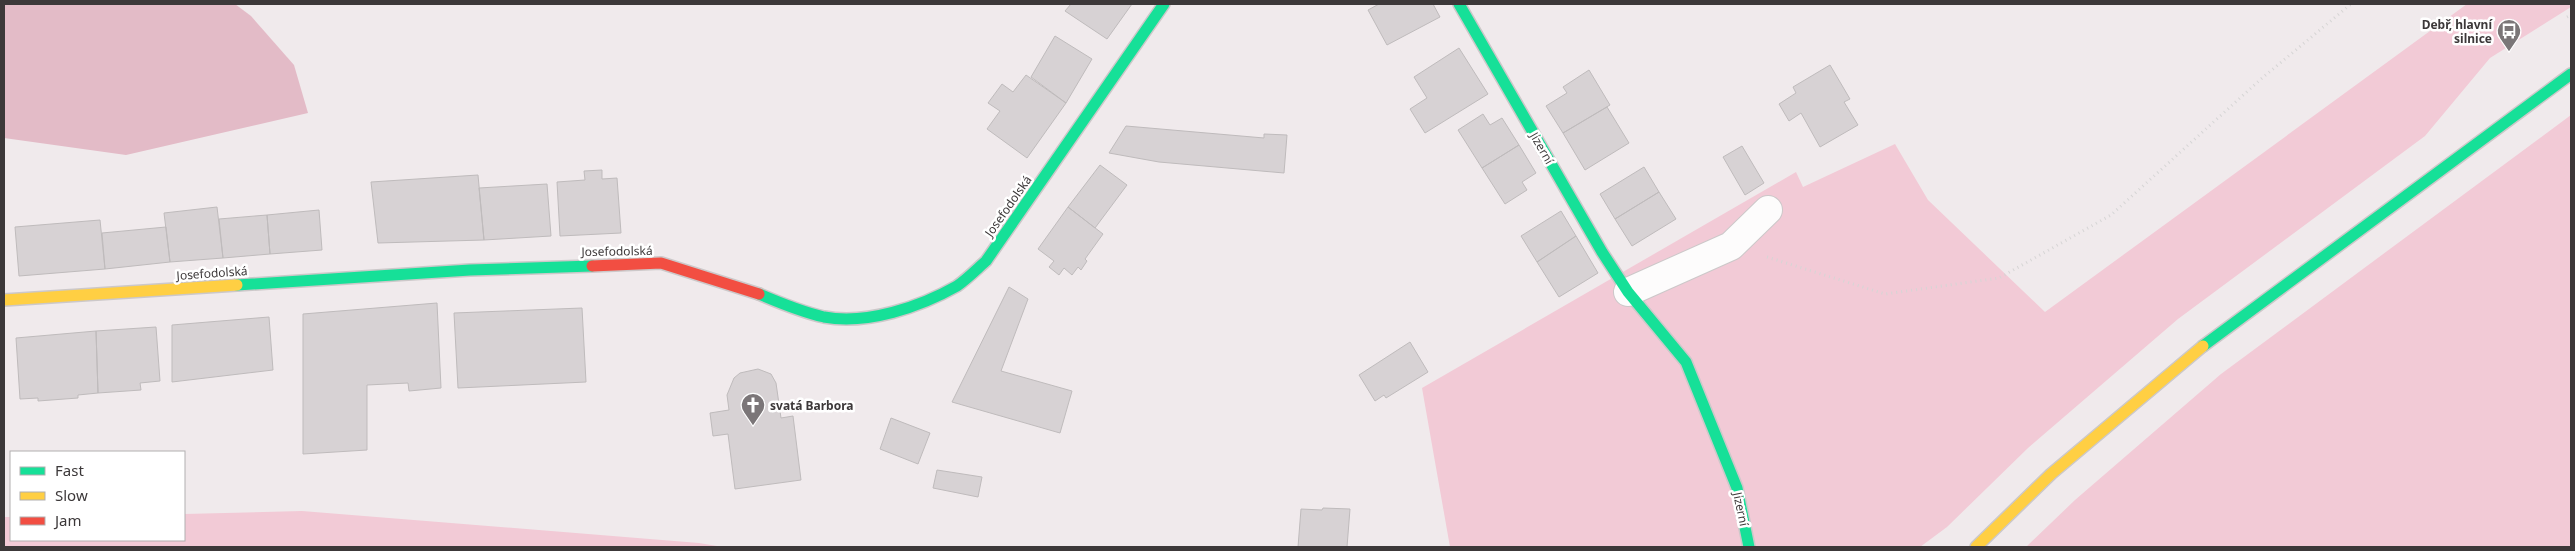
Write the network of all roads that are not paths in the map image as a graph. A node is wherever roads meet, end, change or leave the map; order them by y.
1 (1164, 4) edge
2 (1459, 4) edge
3 (2571, 74) edge
4 (1768, 210) dead end
5 (1628, 292) junction
6 (4, 300) edge
7 (1749, 547) edge
8 (1976, 547) edge

1 - 6 street, Josefodolská
2 - 5 street, Jizerní
3 - 8 street
4 - 5 street
5 - 7 street, Jizerní

